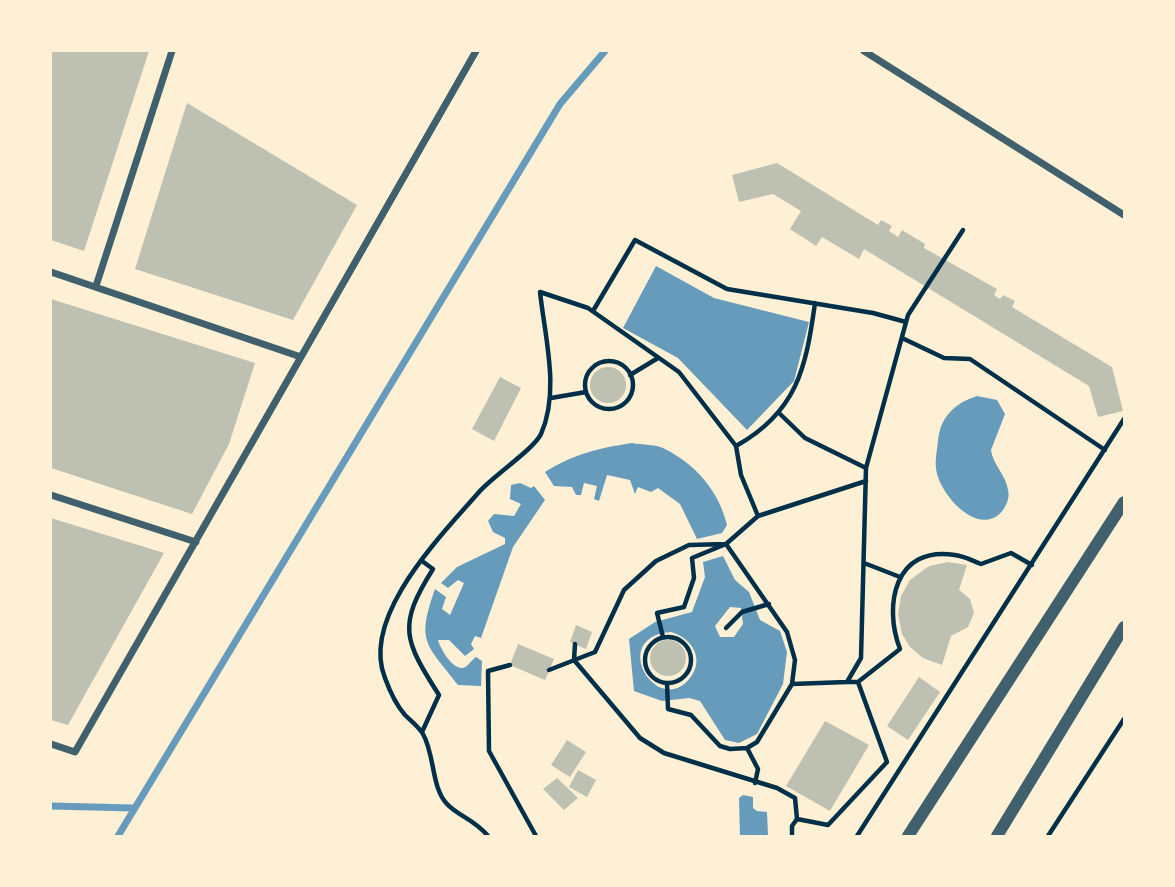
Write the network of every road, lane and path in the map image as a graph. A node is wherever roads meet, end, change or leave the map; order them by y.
1 (172, 51) edge
2 (476, 51) edge
3 (864, 51) edge
4 (1124, 215) edge
5 (963, 230) dead end
6 (51, 272) edge
7 (96, 286) junction
8 (815, 303) junction
9 (592, 312) junction
10 (906, 322) junction
11 (902, 338) junction
12 (301, 357) junction
13 (658, 358) junction
14 (630, 375) junction
15 (586, 392) junction
16 (551, 398) junction
17 (779, 413) junction
18 (1124, 419) edge
19 (736, 446) junction
20 (1105, 450) junction
21 (866, 468) junction
22 (866, 481) junction
23 (51, 495) edge
24 (1124, 502) edge
25 (758, 516) junction
26 (196, 542) junction
27 (726, 544) junction
28 (422, 561) junction
29 (864, 563) junction
30 (1032, 565) junction
31 (900, 577) junction
32 (769, 604) junction
33 (1124, 627) edge
34 (726, 628) dead end
35 (662, 635) junction
36 (575, 644) dead end
37 (574, 660) junction
38 (510, 665) dead end
39 (549, 670) dead end
40 (847, 682) junction
41 (858, 682) junction
42 (792, 684) junction
43 (668, 686) junction
44 (1124, 719) edge
45 (422, 732) junction
46 (51, 744) edge
47 (747, 748) junction
48 (887, 762) junction
49 (900, 768) junction
50 (755, 783) junction
51 (797, 819) junction
52 (488, 836) edge
53 (536, 836) edge
54 (792, 836) edge
55 (857, 836) edge
56 (908, 836) edge
57 (998, 836) edge
58 (1048, 836) edge

1 - 7 street
2 - 12 street
3 - 4 street
5 - 10 path
6 - 7 street
7 - 12 street
8 - 9 path
8 - 10 path
8 - 17 path
9 - 13 path
9 - 16 path
10 - 11 path
11 - 20 path
11 - 21 path
12 - 26 street
13 - 14 path
13 - 19 path
14 - 15 path
14 - 15 path
15 - 16 path
16 - 28 path
17 - 19 path
17 - 21 path
18 - 20 path
19 - 25 path
20 - 30 path
21 - 22 path
22 - 25 path
22 - 29 path
23 - 26 street
24 - 56 street
25 - 27 path
26 - 46 street
27 - 32 path
27 - 35 path
27 - 37 path
28 - 45 path
28 - 45 path
29 - 31 path
29 - 40 path
30 - 31 path
30 - 49 path
31 - 41 path
32 - 34 path
32 - 42 path
33 - 57 street
35 - 43 path
35 - 43 path
36 - 37 path
37 - 39 path
37 - 50 path
38 - 53 path
40 - 41 path
40 - 42 path
41 - 48 path
42 - 47 path
43 - 47 path
44 - 58 path
45 - 52 path
47 - 50 path
48 - 49 path
48 - 51 path
49 - 55 path
50 - 51 path
51 - 54 path

